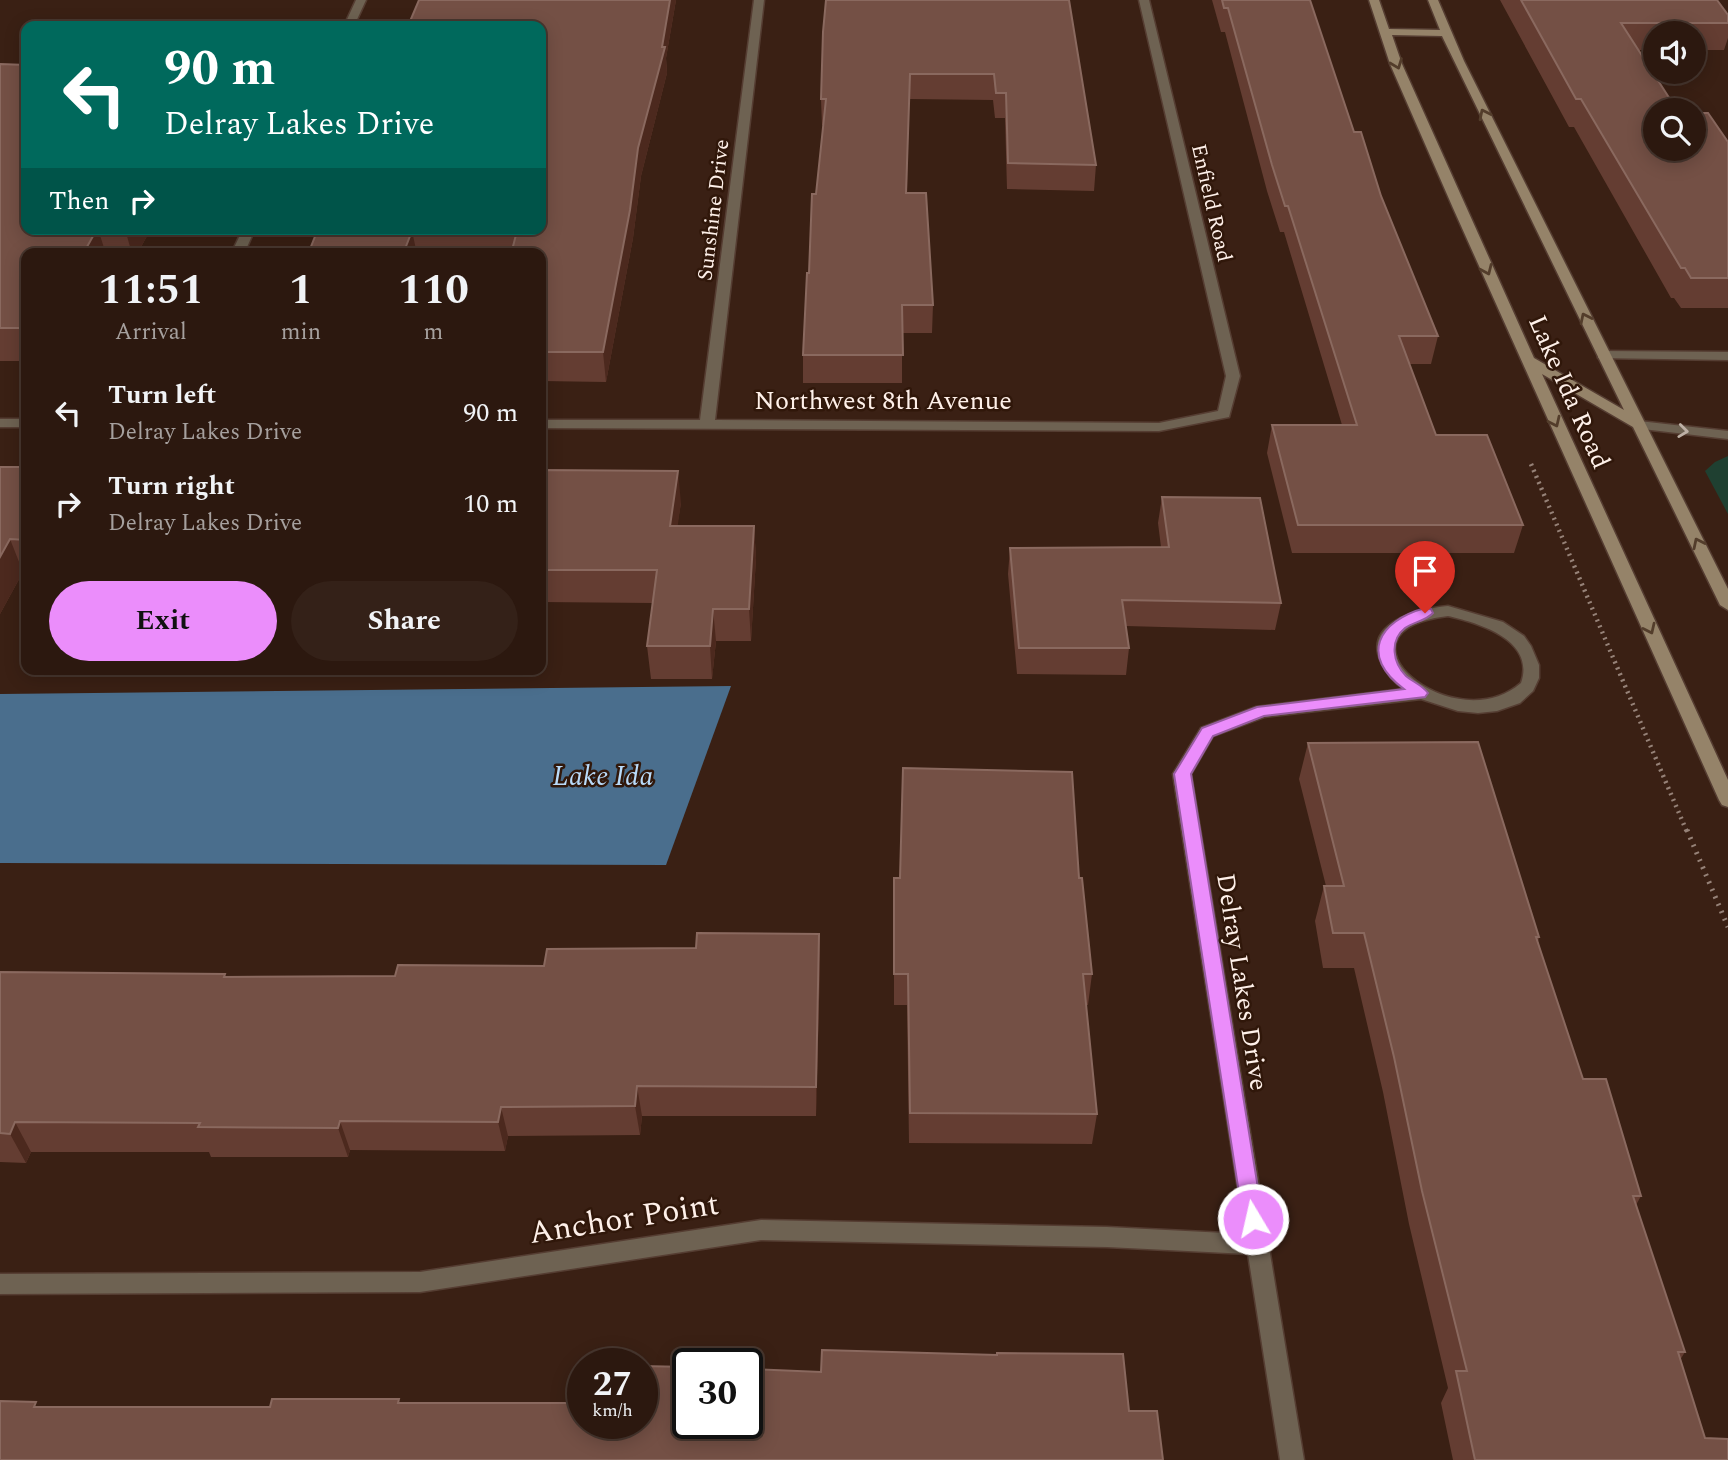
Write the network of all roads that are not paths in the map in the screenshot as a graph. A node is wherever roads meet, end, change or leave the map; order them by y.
1 (361, 0) edge
2 (759, 0) edge
3 (1144, 0) edge
4 (1374, 0) edge
5 (1433, 0) edge
6 (351, 21) edge
7 (1385, 32) junction
8 (1446, 33) junction
9 (1604, 355) junction
10 (1728, 356) edge
11 (1527, 360) junction
12 (1224, 414) joint
13 (0, 424) edge
14 (21, 424) edge
15 (546, 425) edge
16 (707, 425) junction
17 (1639, 425) junction
18 (1728, 435) edge
19 (1728, 604) edge
20 (1420, 693) junction
21 (1728, 800) edge
22 (1258, 1245) junction
23 (0, 1284) edge
24 (1292, 1460) edge

1 - 6 street
2 - 16 street, Sunshine Drive
3 - 12 street, Enfield Road
4 - 7 street, Lake Ida Road
5 - 8 street, Lake Ida Road
7 - 8 street
7 -> 11 street, Lake Ida Road
9 -> 8 street, Lake Ida Road
9 - 10 street
9 - 17 street, Lake Ida Road
11 - 17 street
11 -> 21 street, Lake Ida Road
12 - 16 street, Northwest 8th Avenue
13 - 14 street
15 - 16 street, Northwest 8th Avenue
17 -> 18 street
19 -> 17 street, Lake Ida Road
20 - 20 street, Delray Lakes Drive
20 - 22 street, Delray Lakes Drive
22 - 23 street, Anchor Point
22 - 24 street, Delray Lakes Drive

